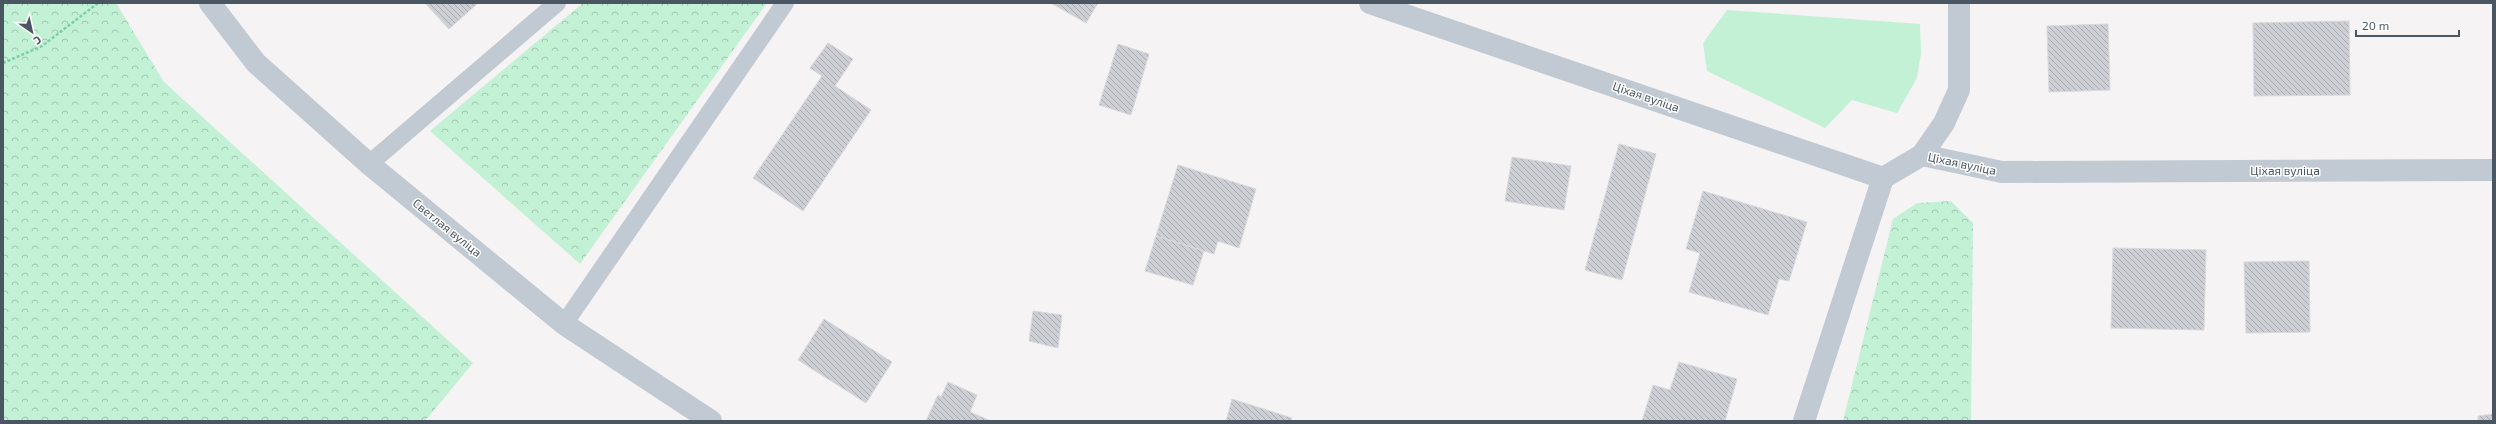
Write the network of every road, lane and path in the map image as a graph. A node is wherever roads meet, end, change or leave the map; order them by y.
1 (98, 3) edge
2 (210, 3) edge
3 (557, 3) edge
4 (785, 3) edge
5 (1370, 3) edge
6 (1959, 3) edge
7 (3, 63) edge
8 (1922, 155) junction
9 (368, 164) junction
10 (2493, 170) edge
11 (1883, 178) junction
12 (564, 324) junction
13 (711, 421) edge
14 (1804, 421) edge

1 - 7 path
2 - 9 street, Светлая вуліца
3 - 9 lane
4 - 12 lane
5 - 11 street, Ціхая вуліца
6 - 8 street
8 - 10 street, Ціхая вуліца
8 - 11 street, Ціхая вуліца
9 - 12 street, Светлая вуліца
11 - 14 street
12 - 13 street, Светлая вуліца

